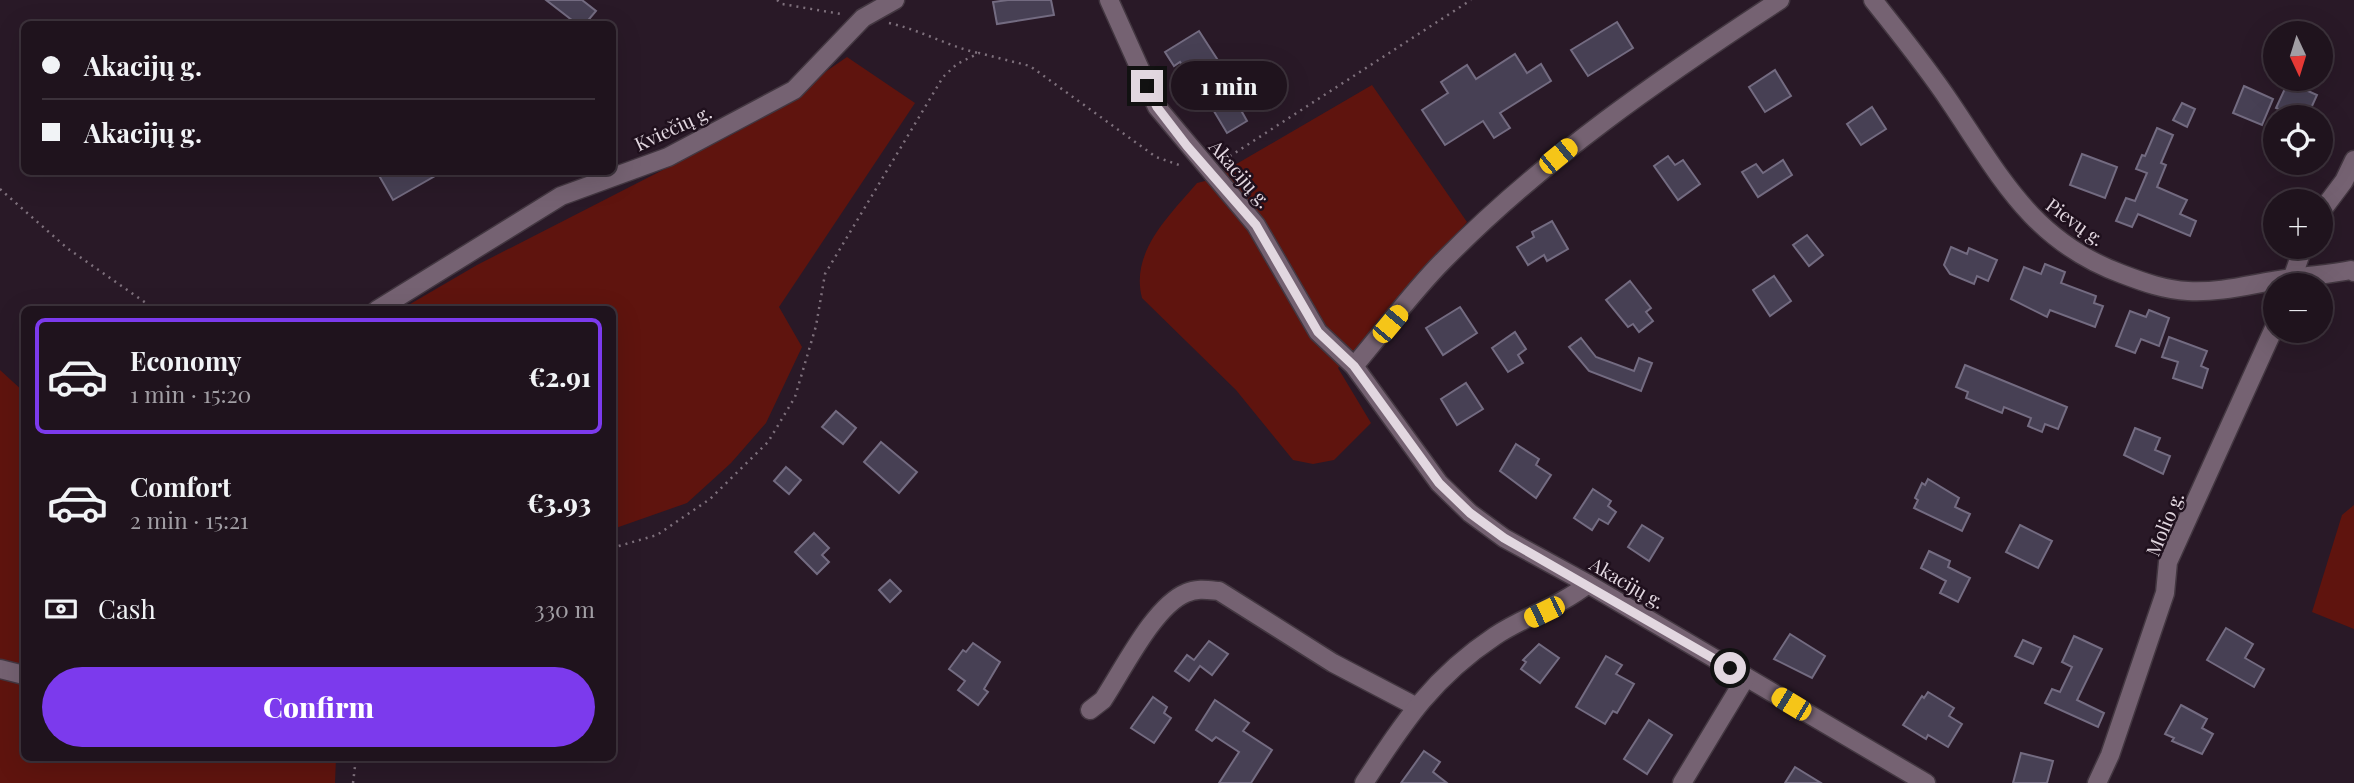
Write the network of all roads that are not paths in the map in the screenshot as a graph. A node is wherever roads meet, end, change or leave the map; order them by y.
1 (895, 0) edge
2 (1108, 0) edge
3 (1780, 0) edge
4 (1873, 0) edge
5 (2354, 160) edge
6 (2333, 196) edge
7 (2354, 272) edge
8 (2333, 274) edge
9 (2263, 285) edge
10 (383, 306) edge
11 (2267, 343) edge
12 (1354, 366) junction
13 (1588, 584) junction
14 (0, 669) edge
15 (21, 674) edge
16 (1746, 677) junction
17 (1415, 706) junction
18 (1090, 710) dead end
19 (1364, 783) edge
20 (1682, 783) edge
21 (1926, 783) edge
22 (2097, 783) edge

1 - 10 street, Kviečių g.
2 - 12 street, Akacijų g.
3 - 12 street
4 - 9 street, Pievų g.
5 - 6 street
7 - 8 street, Pievų g.
11 - 22 street, Molio g.
12 - 13 street, Akacijų g.
13 - 16 street, Akacijų g.
13 - 17 street
14 - 15 street
16 - 20 street
16 - 21 street, Akacijų g.
17 - 18 street
17 - 19 street

